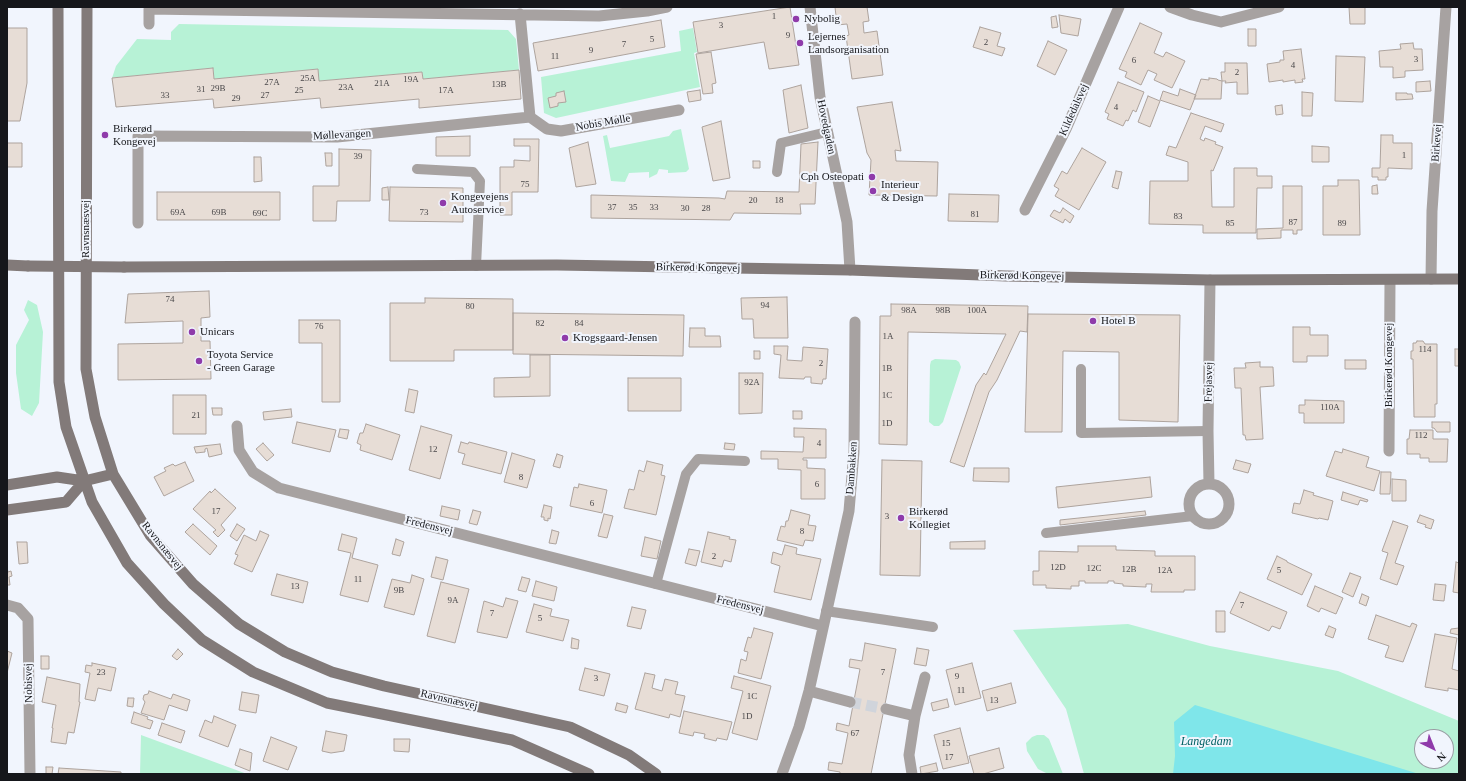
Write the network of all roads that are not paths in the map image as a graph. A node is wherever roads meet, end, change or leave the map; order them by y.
1 (58, 7) edge
2 (87, 7) edge
3 (667, 7) edge
4 (810, 7) edge
5 (1119, 7) edge
6 (1170, 7) edge
7 (1279, 7) edge
8 (1446, 7) edge
9 (438, 10) edge
10 (520, 14) junction
11 (149, 24) dead end
12 (679, 110) dead end
13 (530, 117) junction
14 (827, 132) junction
15 (417, 169) dead end
16 (777, 172) dead end
17 (1025, 210) dead end
18 (138, 223) dead end
19 (7, 265) edge
20 (476, 266) junction
21 (850, 270) junction
22 (1431, 279) junction
23 (1459, 279) edge
24 (1210, 280) junction
25 (1390, 280) junction
26 (855, 322) dead end
27 (1081, 369) dead end
28 (237, 426) dead end
29 (1208, 432) junction
30 (1388, 451) dead end
31 (745, 461) dead end
32 (113, 474) junction
33 (84, 481) junction
34 (1209, 484) junction
35 (7, 485) edge
36 (7, 510) edge
37 (1193, 516) junction
38 (1046, 533) dead end
39 (656, 584) junction
40 (7, 606) edge
41 (826, 611) junction
42 (823, 626) junction
43 (933, 627) dead end
44 (925, 677) dead end
45 (809, 692) junction
46 (850, 702) tunnel mouth
47 (886, 709) tunnel mouth
48 (915, 716) junction
49 (30, 774) edge
50 (589, 774) edge
51 (656, 774) edge
52 (782, 774) edge
53 (912, 774) edge

1 - 33 main road
2 - 32 main road, Ravnsnæsvej
3 - 10 street
4 - 14 street, Hovedgaden
5 - 17 street, Kildedalsvej
6 - 7 street
8 - 22 street, Birkevej
9 - 10 street
9 - 11 street
10 - 13 street
12 - 13 street, Nobis Mølle
13 - 18 street, Møllevangen
14 - 16 lane
14 - 21 street, Hovedgaden
15 - 20 lane
19 - 20 main road, Birkerød Kongevej, bridge
20 - 21 main road, Birkerød Kongevej
21 - 24 main road, Birkerød Kongevej
22 - 23 main road, Birkerød Kongevej
22 - 25 main road, Birkerød Kongevej
24 - 25 main road, Birkerød Kongevej
24 - 29 street, Frejasvej
25 - 30 street, Birkerød Kongevej
26 - 41 street, Dambakken
27 - 29 lane
28 - 39 street, Fredensvej
29 - 34 street, Frejasvej
31 - 39 lane
32 - 33 main road
32 - 51 main road, Ravnsnæsvej
33 - 35 main road
33 - 36 main road
33 - 50 main road
34 - 37 street
34 - 37 street
37 - 38 lane
39 - 42 street, Fredensvej
40 - 49 street, Nobisvej
41 - 42 street, Dambakken
41 - 43 lane
42 - 45 street, Dambakken
44 - 48 street
45 - 46 street
45 - 52 street, Dambakken
47 - 48 street
48 - 53 street

